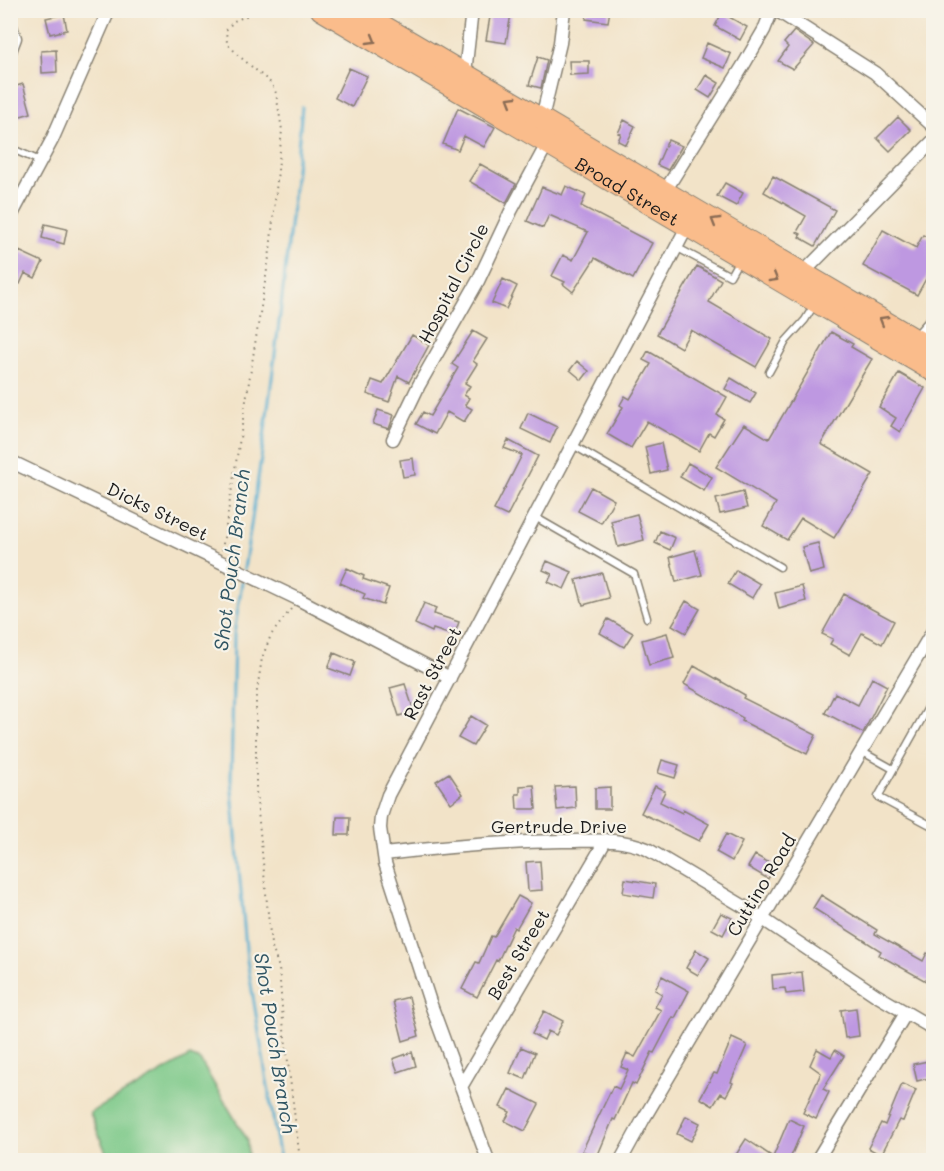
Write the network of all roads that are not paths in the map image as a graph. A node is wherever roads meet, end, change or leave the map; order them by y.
1 (110, 10) edge
2 (321, 10) edge
3 (357, 10) edge
4 (472, 10) edge
5 (564, 10) edge
6 (774, 10) edge
7 (10, 24) edge
8 (10, 51) edge
9 (465, 73) junction
10 (542, 118) junction
11 (933, 127) edge
12 (933, 140) edge
13 (547, 144) junction
14 (10, 148) edge
15 (41, 162) junction
16 (665, 191) junction
17 (10, 218) edge
18 (687, 227) junction
19 (676, 247) junction
20 (745, 250) junction
21 (803, 273) junction
22 (820, 294) junction
23 (933, 319) edge
24 (910, 347) junction
25 (933, 350) edge
26 (769, 372) dead end
27 (933, 372) edge
28 (393, 440) dead end
29 (572, 445) junction
30 (10, 460) edge
31 (534, 516) junction
32 (780, 567) dead end
33 (647, 618) dead end
34 (933, 630) edge
35 (450, 678) junction
36 (933, 697) edge
37 (861, 752) junction
38 (893, 769) junction
39 (933, 827) edge
40 (606, 840) junction
41 (384, 854) junction
42 (762, 919) junction
43 (906, 1013) junction
44 (933, 1029) edge
45 (461, 1087) junction
46 (488, 1161) edge
47 (621, 1161) edge
48 (817, 1161) edge

1 - 15 street
2 -> 13 main road, Broad Street
3 - 9 main road, Broad Street
4 - 9 street
5 - 10 street
6 - 11 street
6 - 16 street
7 - 8 street
10 -> 9 main road, Broad Street
10 - 16 main road, Broad Street
12 - 21 street
13 - 18 main road, Broad Street
13 - 28 street, Hospital Circle
14 - 15 lane
15 - 17 street
20 -> 16 main road, Broad Street
18 - 19 street, Rast Street
18 - 20 main road, Broad Street
19 - 20 lane
19 - 29 street, Rast Street
20 - 21 main road, Broad Street
20 -> 22 main road, Broad Street
21 - 22 main road, Broad Street
22 - 24 main road, Broad Street
22 - 26 lane
23 - 24 street
24 - 25 main road, Broad Street
24 - 27 main road, Broad Street
29 - 31 street, Rast Street
29 - 32 lane
30 - 35 street, Dicks Street
31 - 33 lane
31 - 35 street, Rast Street
34 - 37 street, Cuttino Road
35 - 41 street, Rast Street
36 - 38 lane
37 - 38 lane
37 - 42 street, Cuttino Road
38 - 39 lane
40 - 41 street, Gertrude Drive
40 - 42 street, Gertrude Drive
40 - 45 street, Best Street
41 - 45 street, Rast Street
42 - 43 street, Gertrude Drive
42 - 47 street, Cuttino Road
43 - 44 street, Gertrude Drive
43 - 48 street
45 - 46 street, Rast Street

